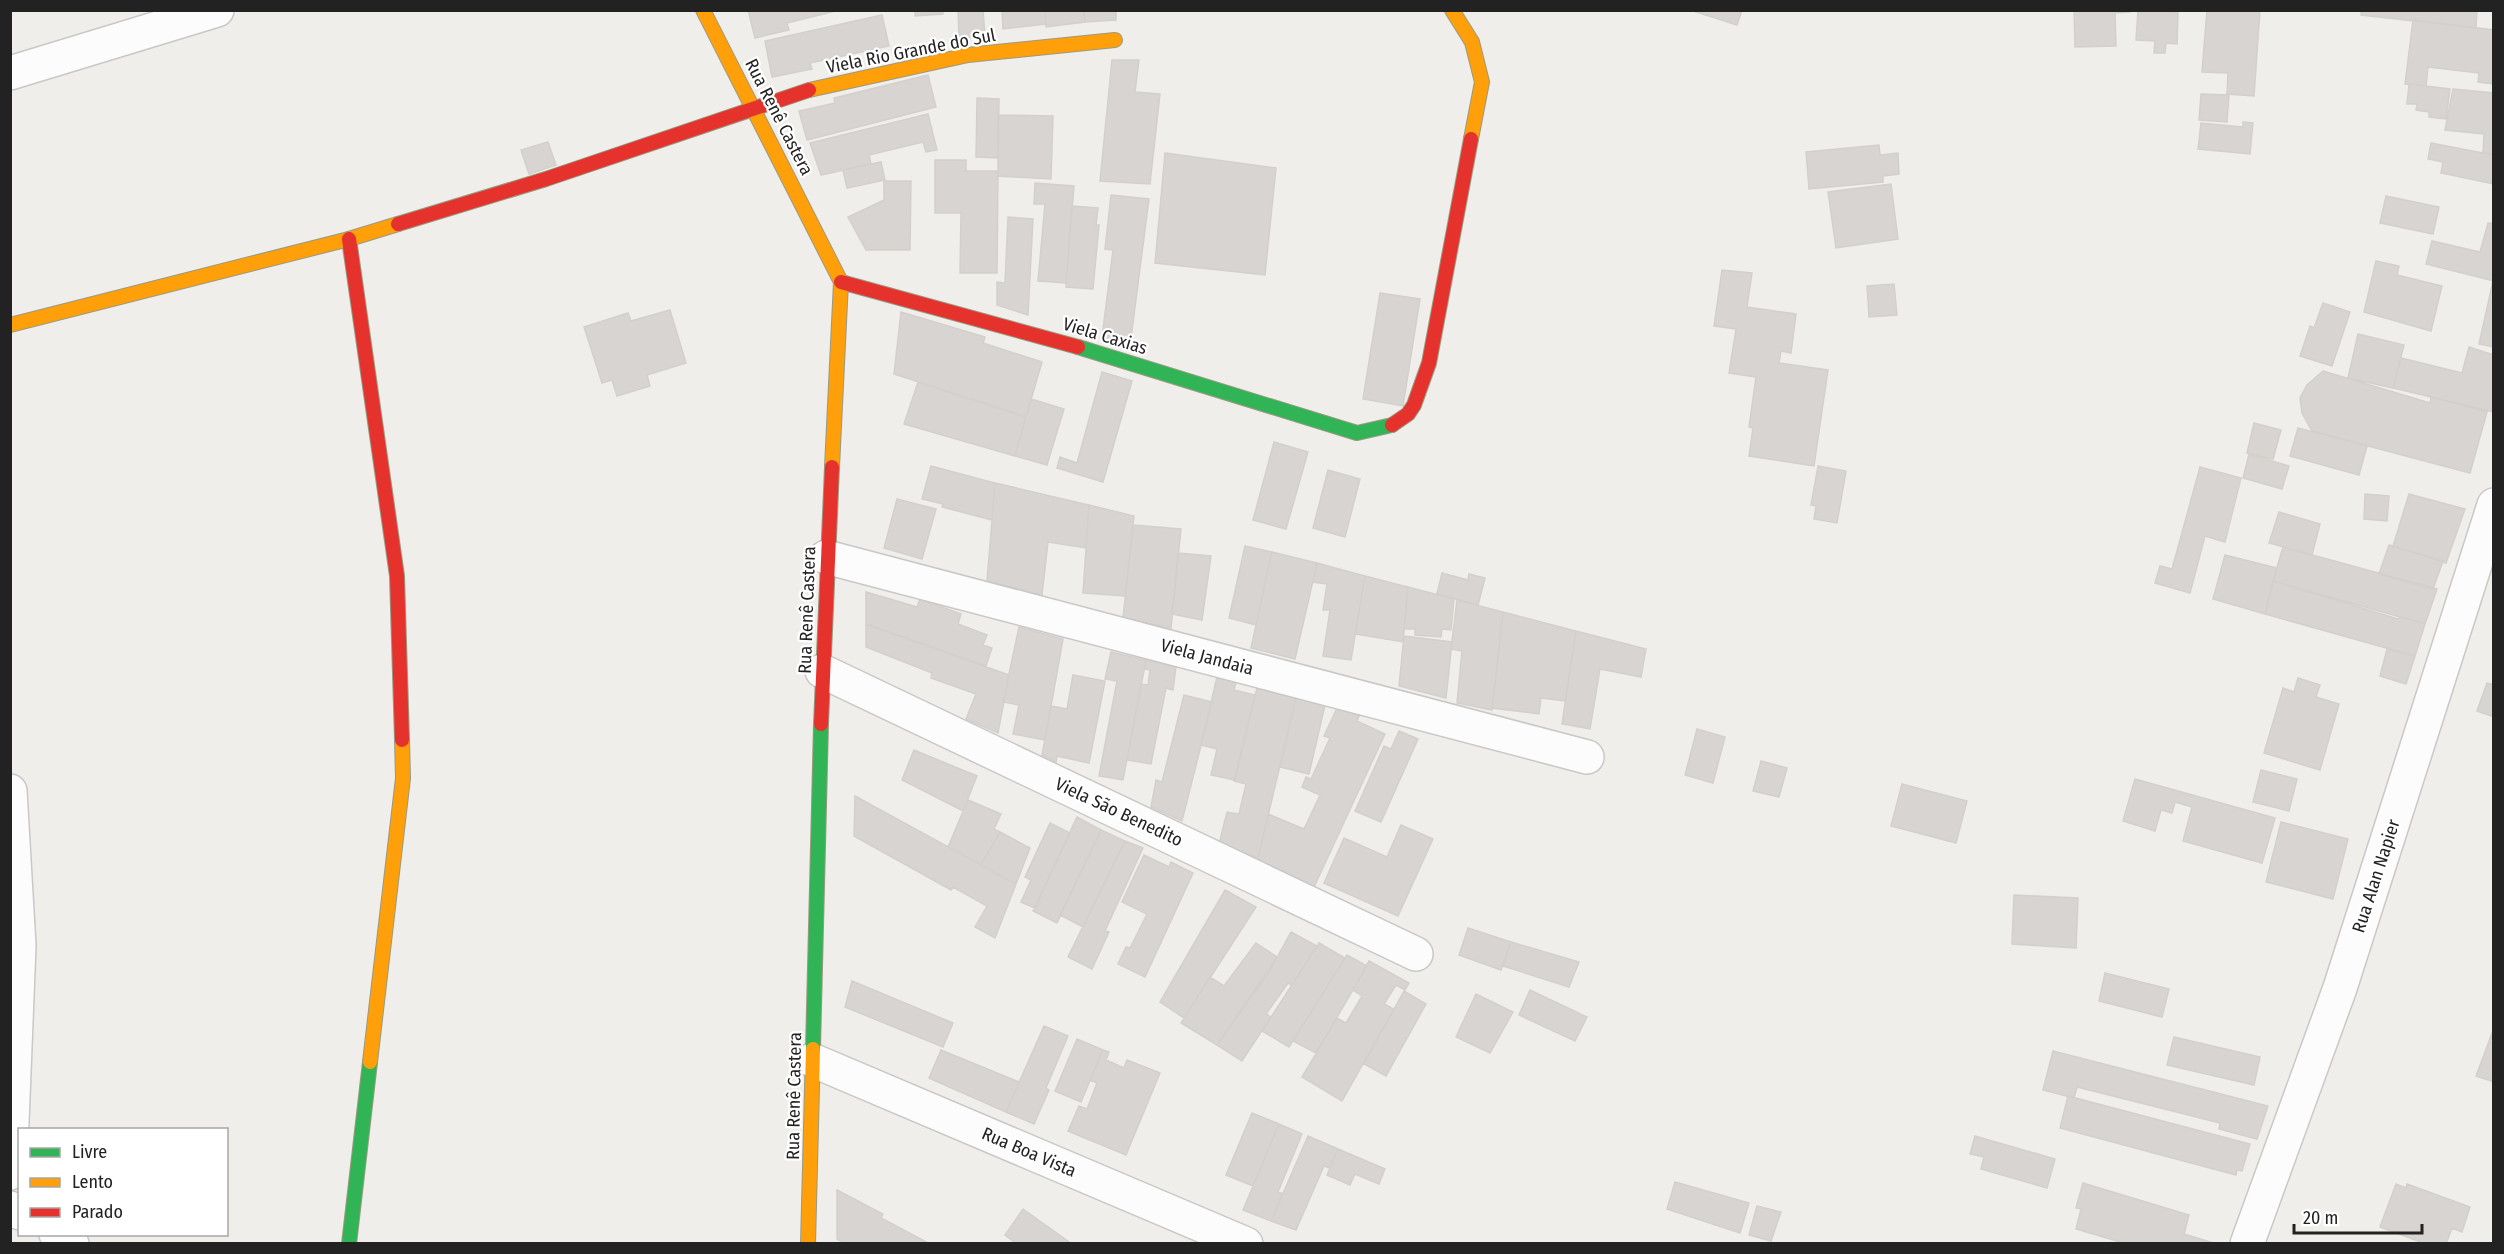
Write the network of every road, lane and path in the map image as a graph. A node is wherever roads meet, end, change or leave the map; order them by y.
1 (217, 10) edge
2 (703, 10) edge
3 (1452, 10) edge
4 (1115, 40) dead end
5 (10, 73) edge
6 (753, 107) junction
7 (349, 239) junction
8 (841, 282) junction
9 (10, 325) edge
10 (2493, 505) edge
11 (826, 557) junction
12 (822, 671) junction
13 (1587, 757) dead end
14 (10, 790) edge
15 (1416, 954) dead end
16 (812, 1060) junction
17 (10, 1173) edge
18 (59, 1236) edge
19 (72, 1244) edge
20 (349, 1244) edge
21 (808, 1244) edge
22 (1246, 1244) edge
23 (2247, 1244) edge

1 - 5 street
2 - 6 street, Rua Renê Castera
3 - 8 street, Viela Caxias
4 - 6 street, Viela Rio Grande do Sul
6 - 7 street, Viela Rio Grande do Sul
6 - 8 street, Rua Renê Castera
7 - 9 street, Viela Rio Grande do Sul
7 - 20 street
8 - 11 street, Rua Renê Castera
10 - 23 street, Rua Alan Napier
11 - 12 street, Rua Renê Castera
11 - 13 street, Viela Jandaia
12 - 15 street, Viela São Benedito
12 - 16 street, Rua Renê Castera
14 - 17 street
16 - 21 street, Rua Renê Castera
16 - 22 street, Rua Boa Vista
18 - 19 street

